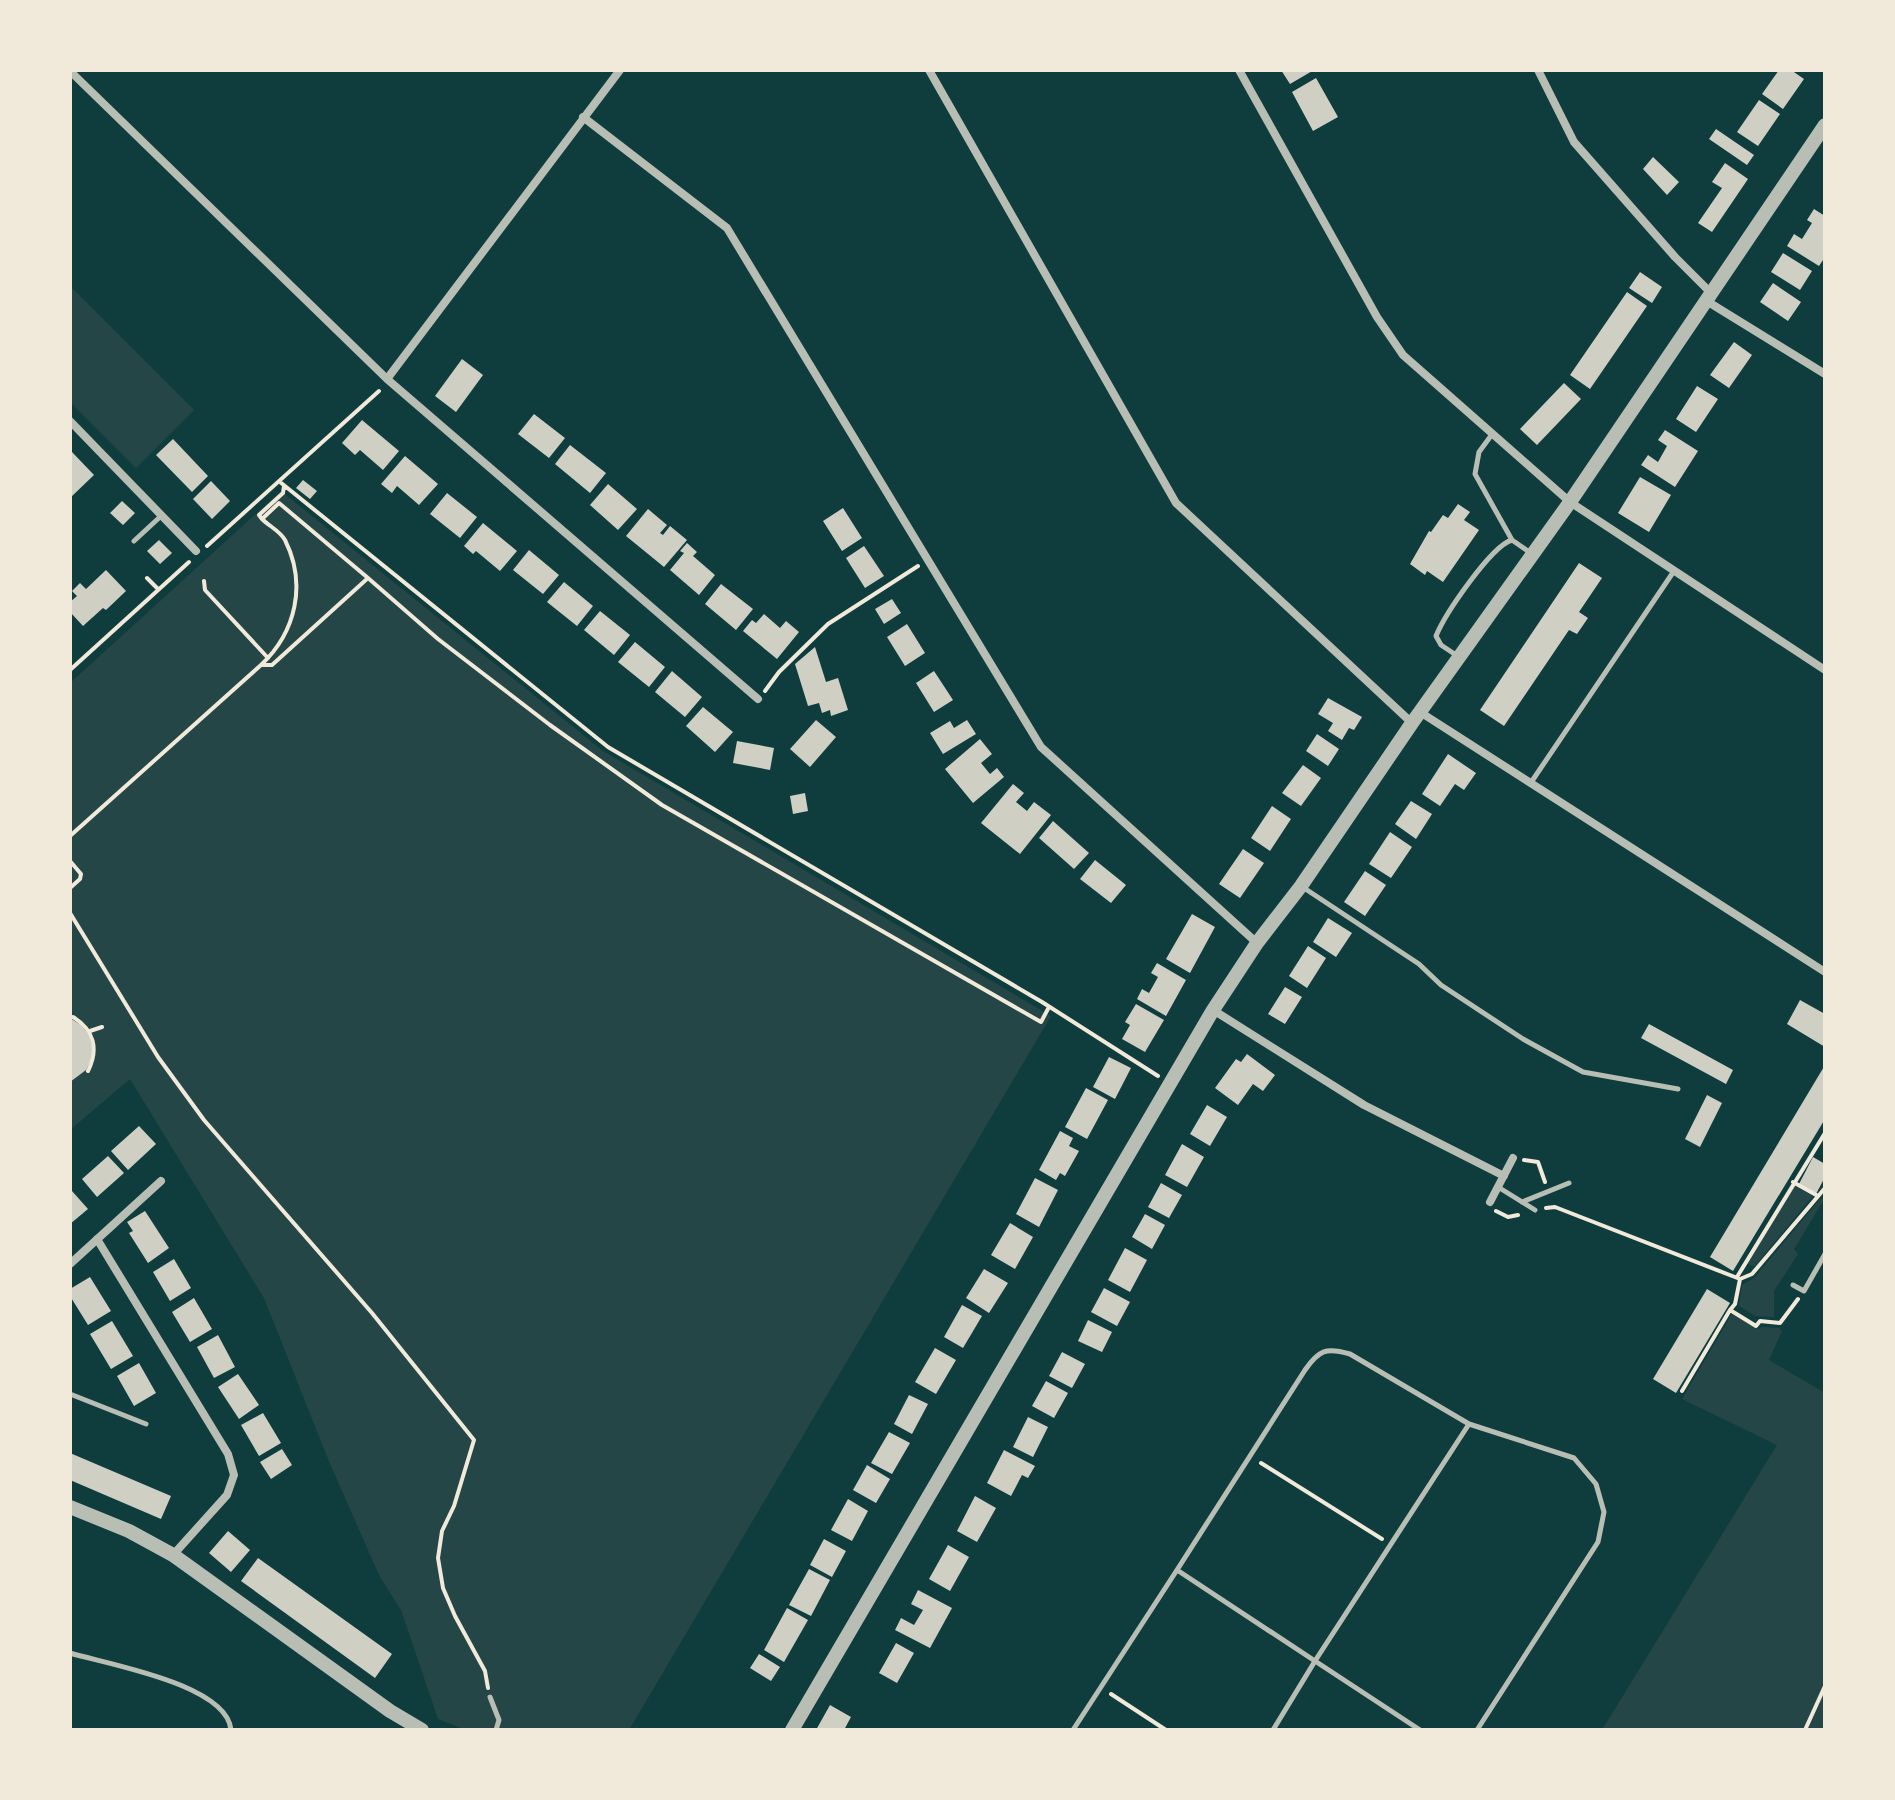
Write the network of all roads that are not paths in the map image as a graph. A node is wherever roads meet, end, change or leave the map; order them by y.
1 (620, 70) edge
2 (929, 70) edge
3 (1239, 70) edge
4 (1538, 70) edge
5 (70, 71) edge
6 (583, 117) junction
7 (1825, 125) edge
8 (1708, 296) junction
9 (1825, 374) edge
10 (387, 379) junction
11 (70, 421) edge
12 (1493, 433) junction
13 (1570, 502) junction
14 (161, 515) junction
15 (1512, 540) junction
16 (134, 541) dead end
17 (196, 551) dead end
18 (1533, 554) junction
19 (1674, 571) junction
20 (1461, 658) junction
21 (1825, 670) edge
22 (758, 699) road end
23 (1416, 718) junction
24 (1530, 784) junction
25 (1301, 886) junction
26 (1257, 943) junction
27 (1825, 972) edge
28 (1213, 1010) junction
29 (1678, 1089) dead end
30 (1513, 1158) road end
31 (1504, 1176) junction
32 (161, 1181) dead end
33 (1569, 1183) dead end
34 (1498, 1187) junction
35 (1490, 1202) road end
36 (1522, 1202) junction
37 (1535, 1210) road end
38 (97, 1239) junction
39 (1825, 1254) edge
40 (70, 1264) edge
41 (1793, 1285) dead end
42 (70, 1394) edge
43 (146, 1424) dead end
44 (1469, 1424) junction
45 (70, 1507) edge
46 (173, 1555) junction
47 (1177, 1570) junction
48 (70, 1653) edge
49 (1315, 1661) junction
50 (490, 1697) road end
51 (413, 1728) edge
52 (231, 1730) edge
53 (496, 1730) edge
54 (792, 1730) edge
55 (1073, 1730) edge
56 (1273, 1730) edge
57 (1420, 1730) edge
58 (1477, 1730) edge

1 - 6 street
2 - 23 street
3 - 12 street
4 - 8 street
5 - 10 street
6 - 10 street
6 - 26 street
7 - 8 street
8 - 9 street
8 - 13 street
10 - 22 street
11 - 14 street
12 - 13 street
12 - 15 lane
13 - 18 street
13 - 19 street
14 - 16 lane
14 - 17 street
15 - 18 lane
15 - 20 lane
18 - 20 street
19 - 21 street
19 - 24 lane
20 - 23 street
23 - 24 street
23 - 25 street
24 - 27 street
25 - 26 street
25 - 29 lane
26 - 28 street
28 - 31 street
28 - 54 street
30 - 31 street
31 - 34 street
32 - 38 street
33 - 36 lane
34 - 35 street
34 - 36 lane
36 - 37 lane
38 - 40 street
38 - 46 street
39 - 41 lane
42 - 43 lane
44 - 47 lane
44 - 49 lane
44 - 58 lane
45 - 46 street
46 - 51 street
47 - 49 lane
47 - 55 lane
48 - 52 lane
49 - 56 lane
49 - 57 lane
50 - 53 lane

